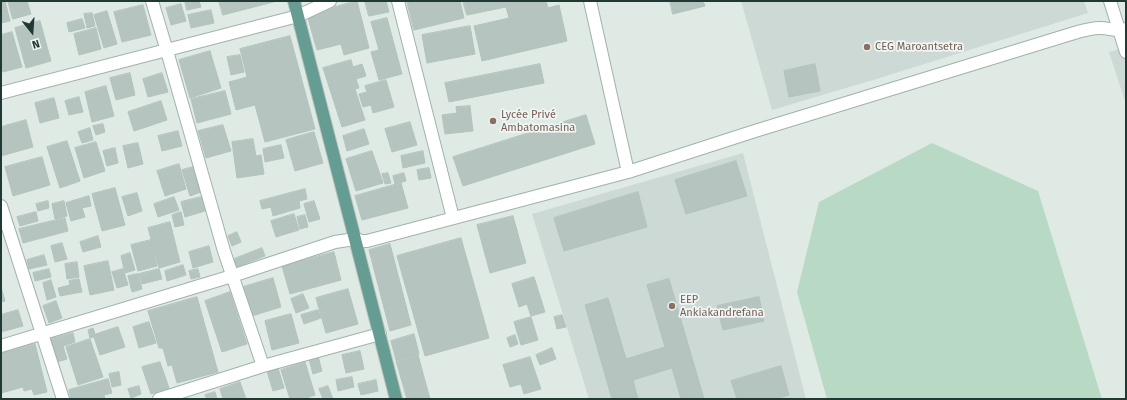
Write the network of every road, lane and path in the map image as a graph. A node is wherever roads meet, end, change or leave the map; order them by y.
1 (152, 1) edge
2 (294, 1) edge
3 (330, 1) edge
4 (398, 1) edge
5 (590, 1) edge
6 (1110, 1) edge
7 (298, 16) junction
8 (1123, 30) edge
9 (167, 51) junction
10 (1126, 52) edge
11 (1, 93) edge
12 (628, 172) junction
13 (1, 206) edge
14 (454, 218) junction
15 (355, 239) junction
16 (232, 276) junction
17 (380, 334) junction
18 (42, 335) junction
19 (1, 346) edge
20 (263, 366) junction
21 (63, 399) edge
22 (160, 399) edge
23 (396, 399) edge

1 - 9 street
2 - 7 main road
3 - 7 street
4 - 14 street
5 - 12 street
6 - 8 street
7 - 9 street
7 - 15 main road
8 - 10 street
8 - 12 street
9 - 11 street
9 - 16 street
12 - 14 street
13 - 18 street
14 - 15 street
15 - 16 street
15 - 17 main road
16 - 18 street
16 - 20 street
17 - 20 street
17 - 23 main road
18 - 19 street
18 - 21 street
20 - 22 street

